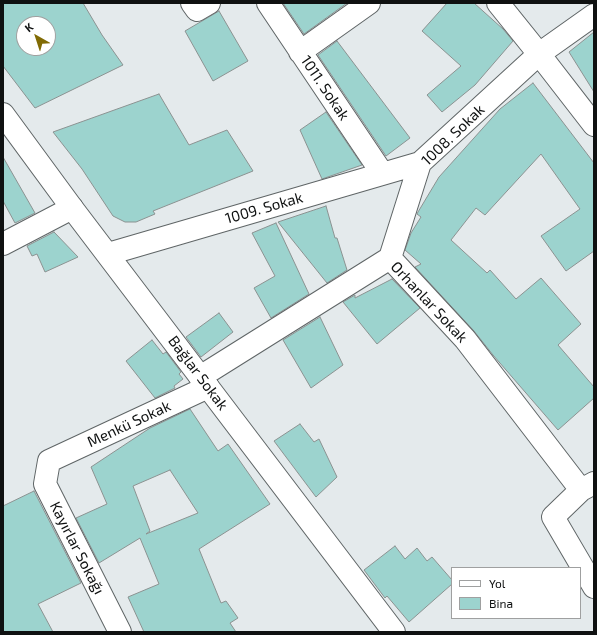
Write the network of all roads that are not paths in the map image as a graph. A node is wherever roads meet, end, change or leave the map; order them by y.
1 (192, 3) edge
2 (209, 3) edge
3 (268, 3) edge
4 (368, 3) edge
5 (498, 3) edge
6 (594, 15) edge
7 (300, 52) junction
8 (540, 54) junction
9 (3, 114) edge
10 (594, 125) edge
11 (420, 163) junction
12 (382, 173) junction
13 (72, 208) junction
14 (3, 244) edge
15 (108, 254) junction
16 (390, 258) junction
17 (204, 382) junction
18 (49, 461) joint
19 (588, 486) edge
20 (594, 587) edge
21 (120, 632) edge
22 (394, 632) edge

1 - 2 street
3 - 7 street, 1011. Sokak
4 - 7 street
5 - 8 street
6 - 8 street, 1008. Sokak
7 - 12 street, 1011. Sokak
8 - 10 street
8 - 11 street, 1008. Sokak
9 - 13 street, Bağlar Sokak
11 - 12 street, 1009. Sokak
11 - 16 street, 1008. Sokak
12 - 15 street, 1009. Sokak
13 - 14 street
13 - 15 street, Bağlar Sokak
15 - 17 street, Bağlar Sokak
16 - 17 street, Orhanlar Sokak
16 - 19 street, Orhanlar Sokak
17 - 18 street, Menkü Sokak
17 - 22 street, Bağlar Sokak
18 - 21 street, Kayırlar Sokağı
19 - 20 street

